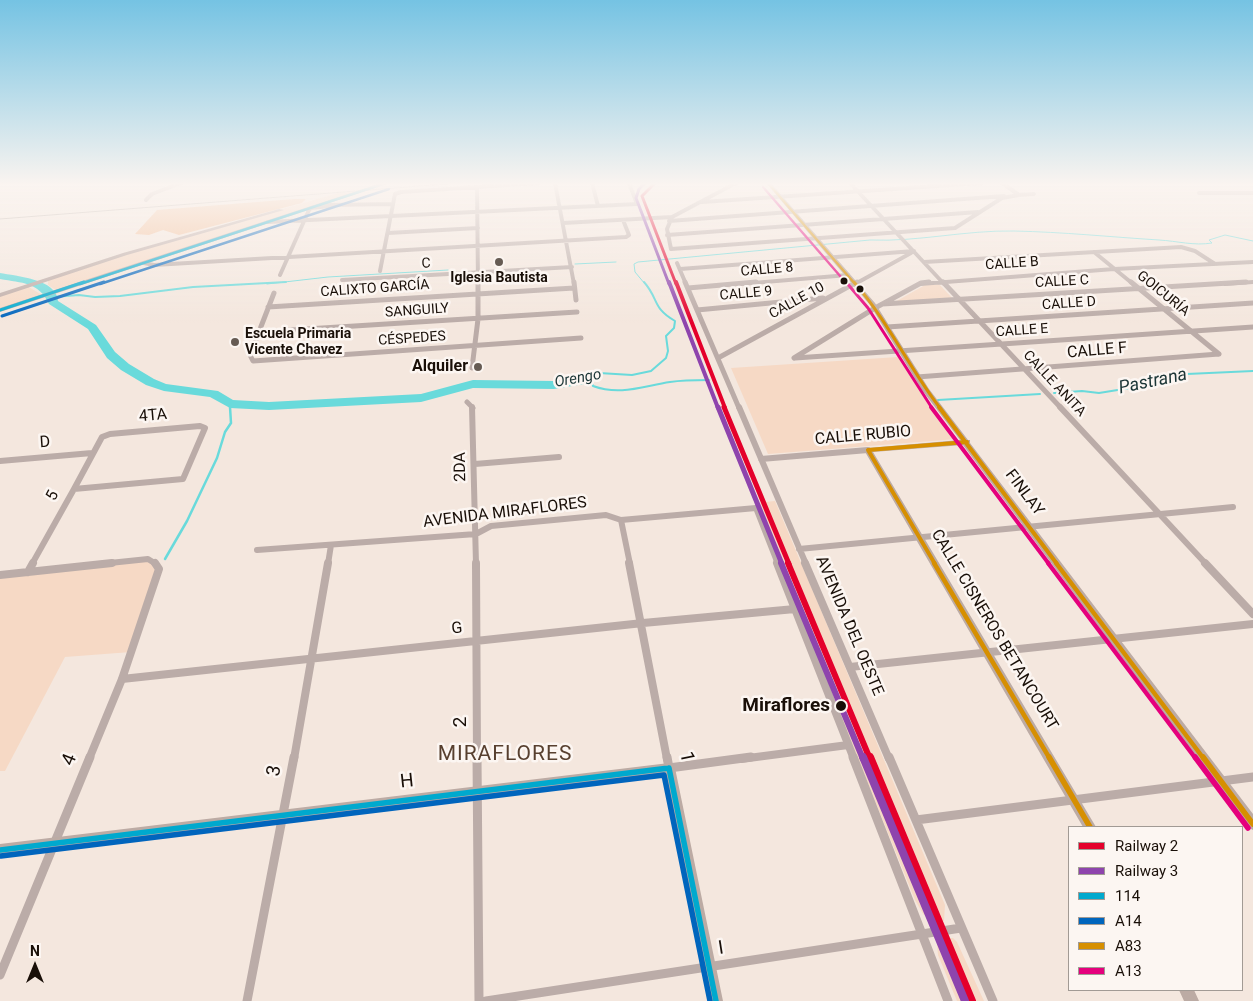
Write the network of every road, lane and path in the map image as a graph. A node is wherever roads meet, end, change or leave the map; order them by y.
1 (213, 230) edge
2 (245, 230) edge
3 (300, 230) edge
4 (389, 230) edge
5 (447, 230) edge
6 (478, 230) edge
7 (564, 230) edge
8 (626, 230) edge
9 (668, 230) edge
10 (733, 230) edge
11 (809, 230) edge
12 (894, 230) edge
13 (930, 230) edge
14 (896, 232) junction
15 (388, 233) junction
16 (667, 235) junction
17 (818, 240) junction
18 (566, 241) junction
19 (477, 246) junction
20 (826, 250) joint
21 (385, 251) junction
22 (914, 251) junction
23 (1094, 252) junction
24 (289, 256) junction
25 (832, 257) junction
26 (924, 262) junction
27 (1253, 262) edge
28 (144, 263) junction
29 (1216, 264) junction
30 (572, 267) junction
31 (1114, 269) junction
32 (380, 271) dead end
33 (478, 272) junction
34 (280, 274) dead end
35 (848, 275) junction
36 (342, 280) dead end
37 (941, 280) junction
38 (1253, 282) edge
39 (855, 283) junction
40 (574, 288) junction
41 (688, 288) junction
42 (1140, 289) junction
43 (274, 293) dead end
44 (478, 294) junction
45 (0, 295) edge
46 (827, 298) junction
47 (576, 300) dead end
48 (959, 300) junction
49 (1253, 303) edge
50 (876, 305) junction
51 (268, 307) junction
52 (1164, 308) junction
53 (0, 310) edge
54 (697, 310) junction
55 (577, 312) dead end
56 (478, 319) junction
57 (978, 321) junction
58 (887, 327) junction
59 (1253, 327) edge
60 (1192, 331) junction
61 (259, 332) junction
62 (581, 338) dead end
63 (1001, 344) junction
64 (476, 346) junction
65 (902, 352) junction
66 (1218, 354) joint
67 (718, 358) junction
68 (794, 358) joint
69 (472, 368) dead end
70 (1025, 370) junction
71 (917, 377) junction
72 (467, 402) dead end
73 (106, 434) joint
74 (967, 442) junction
75 (868, 450) junction
76 (92, 453) junction
77 (559, 457) dead end
78 (761, 459) junction
79 (0, 461) edge
80 (475, 464) junction
81 (73, 489) junction
82 (1233, 507) dead end
83 (1160, 514) junction
84 (622, 520) junction
85 (1030, 526) junction
86 (476, 534) junction
87 (919, 537) junction
88 (331, 545) junction
89 (800, 549) junction
90 (257, 550) dead end
91 (28, 572) junction
92 (0, 575) edge
93 (795, 610) junction
94 (1253, 614) edge
95 (643, 623) junction
96 (1253, 624) edge
97 (1114, 639) junction
98 (478, 641) junction
99 (987, 652) junction
100 (312, 658) junction
101 (850, 667) junction
102 (122, 679) junction
103 (848, 745) junction
104 (669, 768) junction
105 (1253, 777) edge
106 (1221, 781) junction
107 (477, 793) junction
108 (1074, 800) junction
109 (284, 814) junction
110 (916, 820) junction
111 (1253, 824) edge
112 (1089, 826) edge
113 (54, 842) junction
114 (0, 850) edge
115 (962, 928) junction
116 (922, 935) junction
117 (709, 968) junction
118 (0, 975) edge
119 (247, 1001) edge
120 (479, 1001) edge
121 (486, 1001) edge
122 (716, 1001) edge
123 (948, 1001) edge
124 (993, 1001) edge

1 - 45 main road
2 - 28 main road
3 - 24 street
4 - 15 street
5 - 15 street
6 - 19 street
7 - 18 street
8 - 18 street
9 - 16 street
10 - 16 street
11 - 17 street, FINLAY
12 - 14 street, CALLE ANITA
13 - 14 street
14 - 17 street
14 - 22 street, CALLE ANITA
15 - 21 street
16 - 17 street
17 - 20 street, FINLAY
18 - 19 street
18 - 30 street
19 - 21 street
19 - 33 street
20 - 25 street, FINLAY
21 - 24 street
21 - 32 street
22 - 25 street
22 - 26 street, CALLE ANITA
22 - 39 street, CALLE 10
23 - 26 street
23 - 29 street
23 - 31 street, GOICURÍA
24 - 28 street
24 - 34 street
25 - 35 street, FINLAY
25 - 41 street, AVENIDA DEL OESTE
26 - 37 street, CALLE ANITA
27 - 29 street, CALLE B
28 - 53 main road
29 - 31 street, CALLE B
30 - 33 street, C
30 - 40 street
31 - 37 street, CALLE B
31 - 42 street, GOICURÍA
33 - 36 street, C
33 - 44 street
35 - 39 street, FINLAY
35 - 41 street, CALLE 8
37 - 48 street, CALLE ANITA
37 - 50 street, CALLE B
38 - 42 street, CALLE C
39 - 46 street, CALLE 10
39 - 50 street, FINLAY
40 - 44 street, CALIXTO GARCÍA
40 - 47 street
41 - 54 street, AVENIDA DEL OESTE
42 - 48 street, CALLE C
42 - 52 street, GOICURÍA
43 - 51 street
44 - 51 street, CALIXTO GARCÍA
44 - 56 street
46 - 54 street, CALLE 9
46 - 67 street, CALLE 10
48 - 50 street, CALLE C
48 - 57 street, CALLE ANITA
49 - 52 street, CALLE D
50 - 58 street, FINLAY
50 - 68 street, CALLE B
51 - 61 street
52 - 57 street, CALLE D
52 - 60 street, GOICURÍA
54 - 67 street, AVENIDA DEL OESTE
55 - 56 street, SANGUILY
56 - 61 street, SANGUILY
56 - 64 street
57 - 58 street, CALLE D
57 - 63 street, CALLE ANITA
58 - 65 street, FINLAY
59 - 60 street, CALLE E
60 - 63 street, CALLE E
60 - 66 street, GOICURÍA
61 - 64 street, CÉSPEDES
62 - 64 street, CÉSPEDES
63 - 65 street, CALLE E
63 - 70 street, CALLE ANITA
64 - 69 street
65 - 68 street, CALLE E
65 - 71 street, FINLAY
66 - 70 street, CALLE F
67 - 78 street, AVENIDA DEL OESTE
70 - 71 street, CALLE F
70 - 83 street, CALLE ANITA
71 - 74 street, FINLAY
72 - 80 street, 2DA
73 - 76 street, 5
73 - 81 street, 4TA
74 - 75 street, CALLE RUBIO
74 - 85 street, FINLAY
75 - 78 street, CALLE RUBIO
75 - 87 street, CALLE CISNEROS BETANCOURT
76 - 79 street, D
76 - 81 street, 5
77 - 80 street
78 - 89 street, AVENIDA DEL OESTE
80 - 86 street, 2DA
81 - 91 street, 5
82 - 83 street
83 - 85 street
83 - 94 street, CALLE ANITA
84 - 86 street, AVENIDA MIRAFLORES
84 - 93 street, AVENIDA MIRAFLORES
84 - 95 street, 1
85 - 87 street
85 - 97 street, FINLAY
86 - 88 street, AVENIDA MIRAFLORES
86 - 98 street, 2
87 - 89 street
87 - 99 street, CALLE CISNEROS BETANCOURT
88 - 90 street, AVENIDA MIRAFLORES
88 - 100 street, 3
89 - 101 street, AVENIDA DEL OESTE
91 - 92 street
91 - 102 street, 4
93 - 95 street, G
93 - 103 street
95 - 98 street, G
95 - 104 street, 1
96 - 97 street
97 - 99 street
97 - 106 street, FINLAY
98 - 100 street, G
98 - 107 street, 2
99 - 101 street
99 - 108 street, CALLE CISNEROS BETANCOURT
100 - 102 street, G
100 - 109 street, 3
101 - 110 street, AVENIDA DEL OESTE
102 - 113 street, 4
103 - 104 street, H
103 - 116 street
104 - 107 street, H
104 - 117 street, 1
105 - 106 street
106 - 108 street
106 - 111 street, FINLAY
107 - 109 street, H
107 - 120 street, 2
108 - 110 street
108 - 112 street, CALLE CISNEROS BETANCOURT
109 - 113 street, H
109 - 119 street, 3
110 - 115 street, AVENIDA DEL OESTE
113 - 114 street, H
113 - 118 street, 4
115 - 116 street, I
115 - 124 street, AVENIDA DEL OESTE
116 - 117 street, I
116 - 123 street
117 - 121 street, I
117 - 122 street, 1

